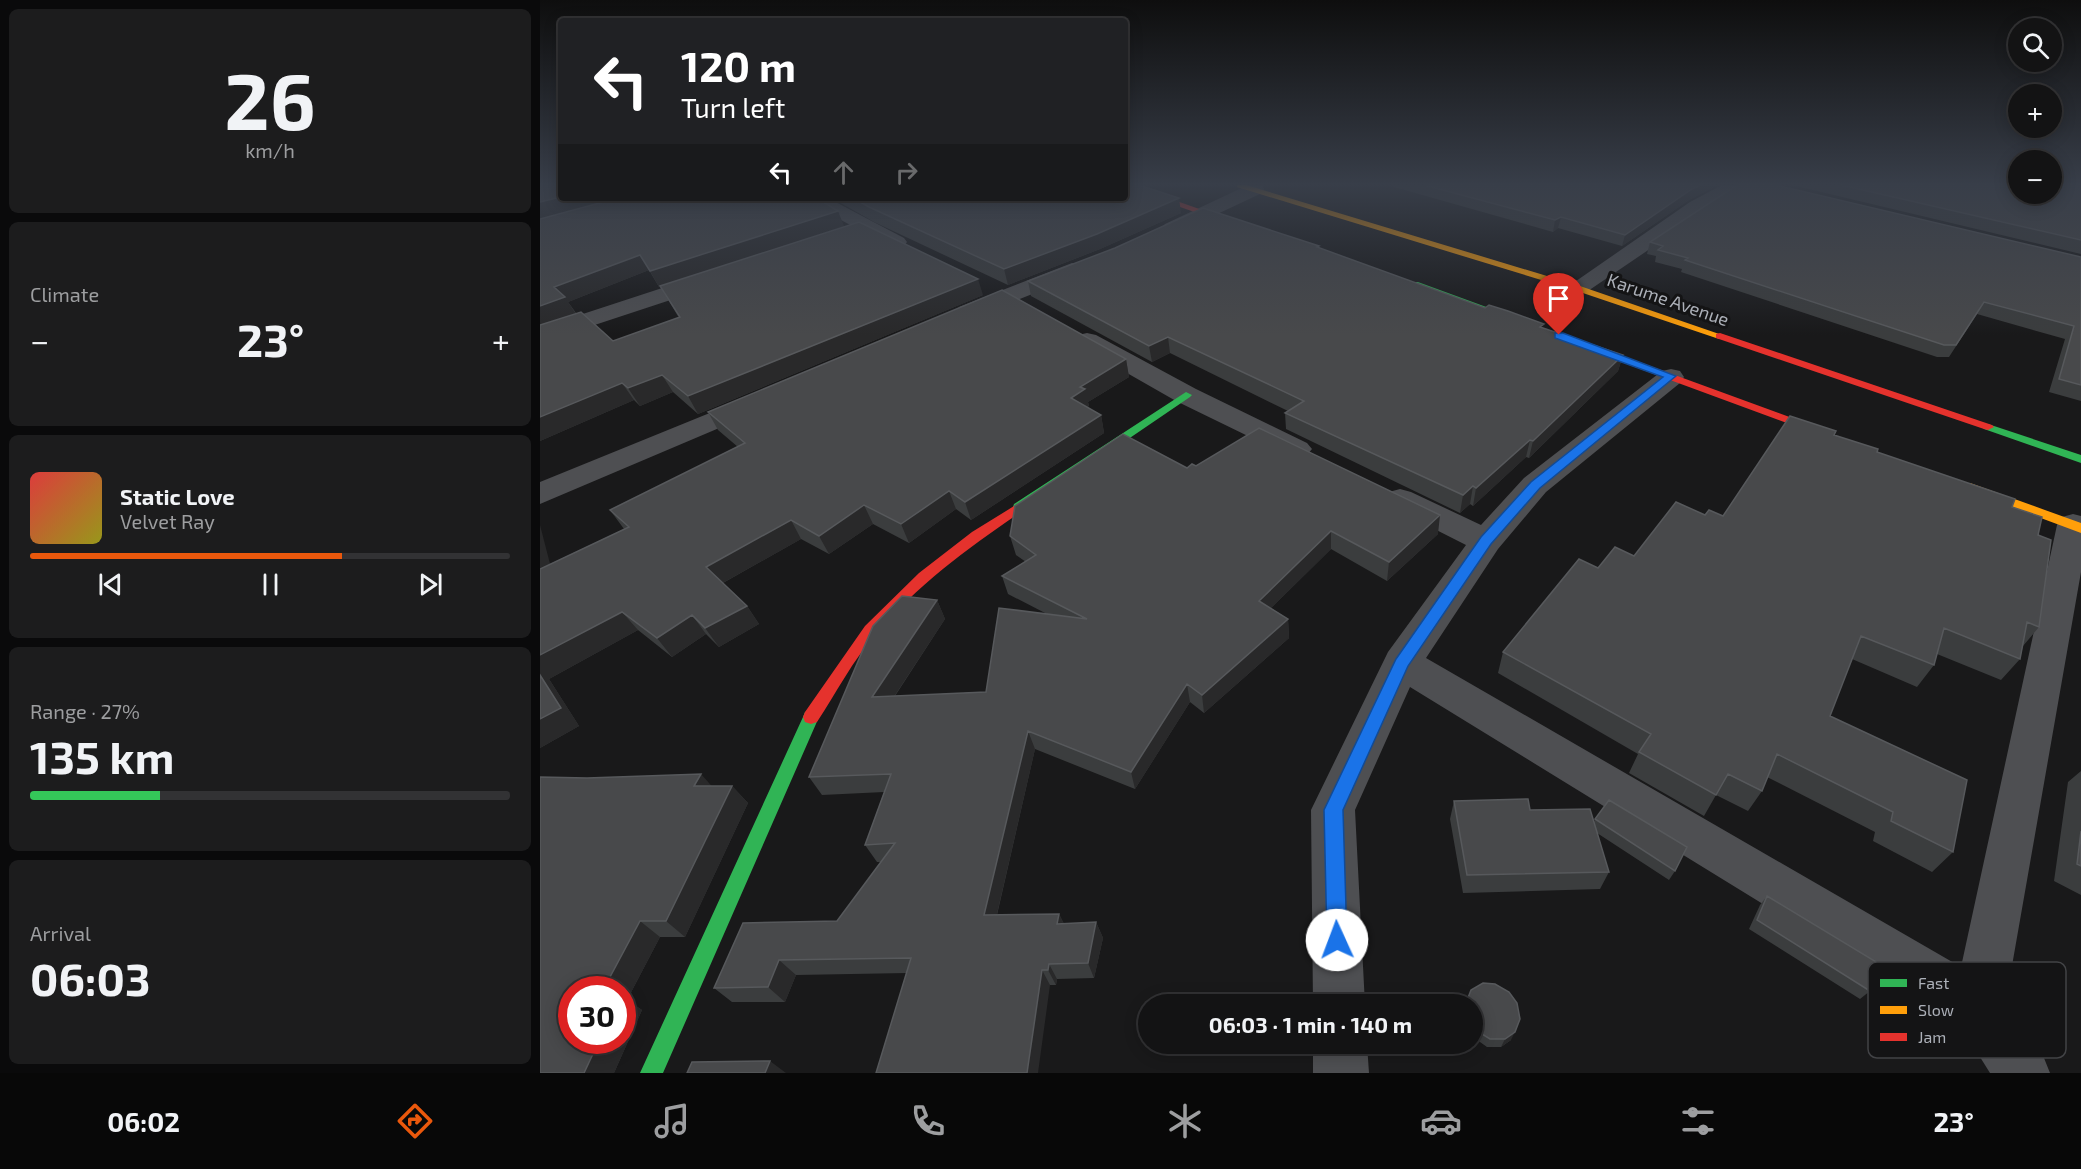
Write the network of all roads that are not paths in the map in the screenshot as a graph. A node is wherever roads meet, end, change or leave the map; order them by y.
1 (867, 235) edge
2 (1156, 235) edge
3 (1376, 235) edge
4 (1655, 235) edge
5 (1152, 237) edge
6 (920, 254) edge
7 (1099, 260) edge
8 (731, 273) edge
9 (975, 279) edge
10 (1404, 280) edge
11 (1577, 288) junction
12 (1007, 295) junction
13 (1037, 312) edge
14 (942, 323) edge
15 (1537, 327) edge
16 (1067, 328) edge
17 (540, 336) edge
18 (1570, 340) edge
19 (1671, 376) junction
20 (779, 392) edge
21 (1186, 395) junction
22 (1839, 438) edge
23 (1315, 458) edge
24 (2081, 459) edge
25 (1961, 484) edge
26 (1379, 489) edge
27 (540, 494) edge
28 (2077, 527) edge
29 (1486, 541) junction
30 (1402, 663) junction
31 (1905, 962) edge
32 (1988, 962) edge
33 (1339, 994) edge
34 (1340, 1054) edge
35 (2012, 1058) edge
36 (651, 1073) edge
37 (1341, 1073) edge
38 (2022, 1073) edge

1 - 6 street
2 - 5 street
3 - 11 street, Karume Avenue
4 - 11 street
7 - 12 street
8 - 17 street
9 - 12 street
10 - 15 street
11 - 24 street, Karume Avenue
12 - 13 street
12 - 14 street
16 - 21 street
18 - 19 street
19 - 22 street
19 - 29 street
20 - 27 street
21 - 23 street
21 - 36 street
25 - 28 street
26 - 29 street
28 - 32 street
29 - 30 street
30 - 31 street
30 - 33 street
34 - 37 street
35 - 38 street

